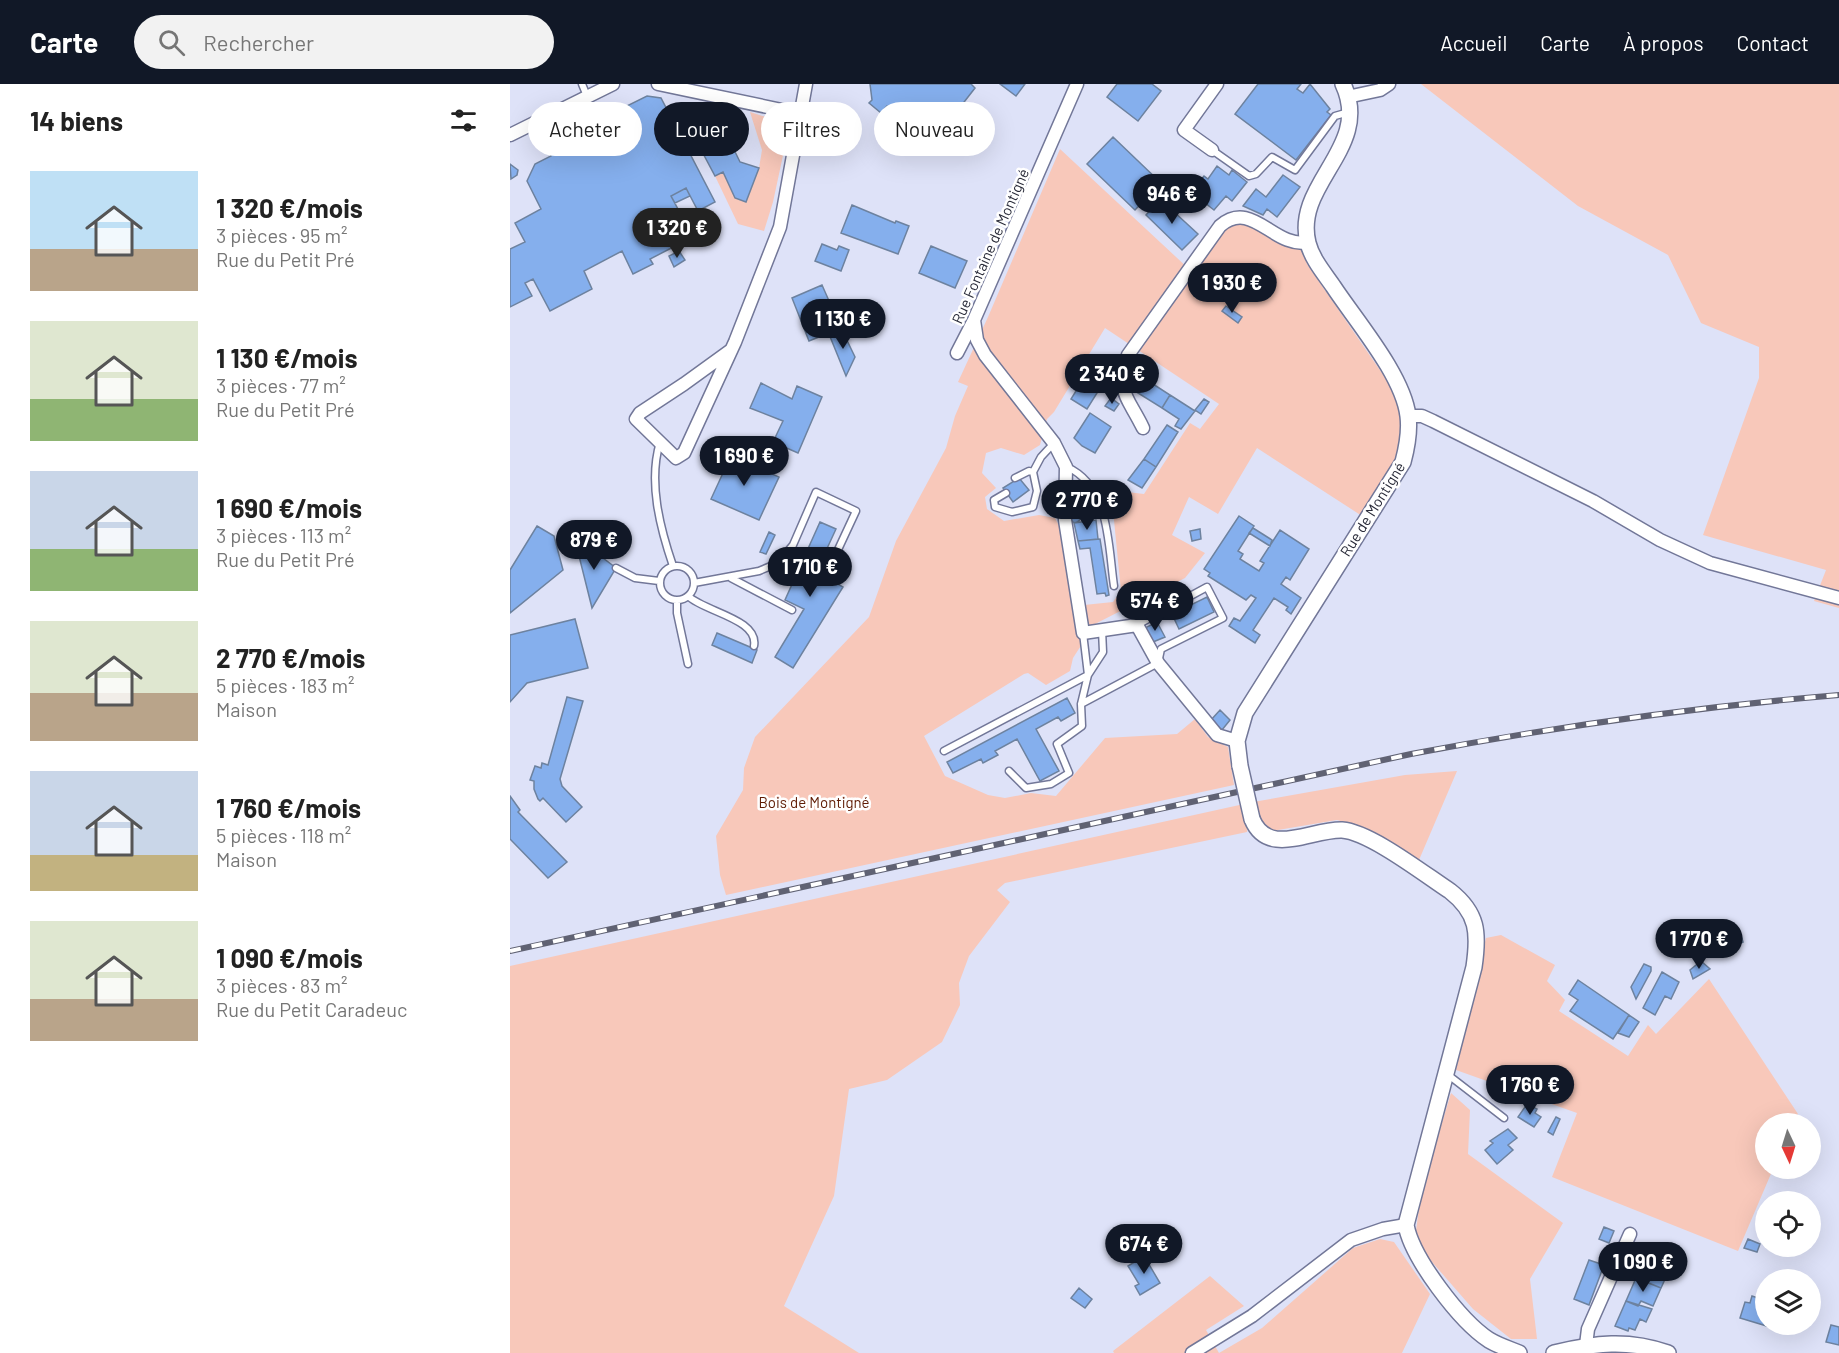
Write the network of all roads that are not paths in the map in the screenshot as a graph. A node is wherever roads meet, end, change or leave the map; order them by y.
1 (582, 84) edge
2 (613, 84) edge
3 (658, 84) edge
4 (806, 84) edge
5 (1077, 84) edge
6 (1217, 84) edge
7 (1389, 84) edge
8 (588, 97) junction
9 (1346, 98) edge
10 (803, 102) edge
11 (761, 106) edge
12 (510, 135) edge
13 (1212, 150) joint
14 (793, 156) edge
15 (1308, 242) junction
16 (974, 320) junction
17 (731, 350) junction
18 (957, 353) dead end
19 (1408, 416) junction
20 (1143, 428) dead end
21 (660, 442) junction
22 (1054, 443) junction
23 (1066, 467) junction
24 (1033, 472) junction
25 (1015, 478) dead end
26 (1006, 493) dead end
27 (673, 566) junction
28 (616, 568) dead end
29 (830, 569) dead end
30 (731, 577) junction
31 (659, 581) junction
32 (694, 583) junction
33 (1114, 586) dead end
34 (688, 596) junction
35 (1839, 598) edge
36 (677, 600) junction
37 (792, 610) dead end
38 (1137, 625) junction
39 (1101, 630) junction
40 (1083, 633) junction
41 (754, 646) dead end
42 (1158, 663) junction
43 (688, 664) dead end
44 (1088, 675) junction
45 (1081, 704) junction
46 (1237, 741) junction
47 (944, 751) dead end
48 (1009, 771) dead end
49 (1446, 1074) junction
50 (1504, 1118) dead end
51 (1406, 1225) junction
52 (1630, 1234) dead end
53 (1586, 1345) junction
54 (1192, 1353) edge
55 (1519, 1353) edge
56 (1554, 1353) edge
57 (1668, 1353) edge

1 - 8 lane
2 - 8 street
3 - 11 street
4 - 10 street
5 - 16 street, Rue Fontaine de Montigné
6 - 13 street
7 - 9 street
8 - 12 street
9 - 13 lane
9 - 15 street, Rue de Montigné
14 - 17 street
15 - 19 street, Rue de Montigné
15 - 20 street
16 - 18 street, Rue Fontaine de Montigné
16 - 22 street
17 - 21 street
17 - 21 street
19 - 35 street
19 - 46 street, Rue de Montigné
21 - 27 lane
22 - 23 street
22 - 24 lane
23 - 33 lane
23 - 40 street
24 - 25 lane
24 - 26 lane
27 - 31 lane
27 - 32 lane
28 - 31 lane
29 - 30 lane
30 - 32 lane
30 - 37 lane
31 - 36 lane
32 - 34 lane
34 - 36 lane
34 - 41 lane
36 - 43 lane
38 - 39 street
38 - 42 street
38 - 42 lane
39 - 40 street
39 - 44 lane
40 - 44 lane
42 - 45 lane
42 - 46 street
44 - 45 lane
44 - 47 lane
45 - 48 lane
46 - 49 street, Rue de Montigné, bridge
49 - 50 lane
49 - 51 street
51 - 54 street
51 - 55 street
52 - 53 street
53 - 56 street
53 - 57 street

